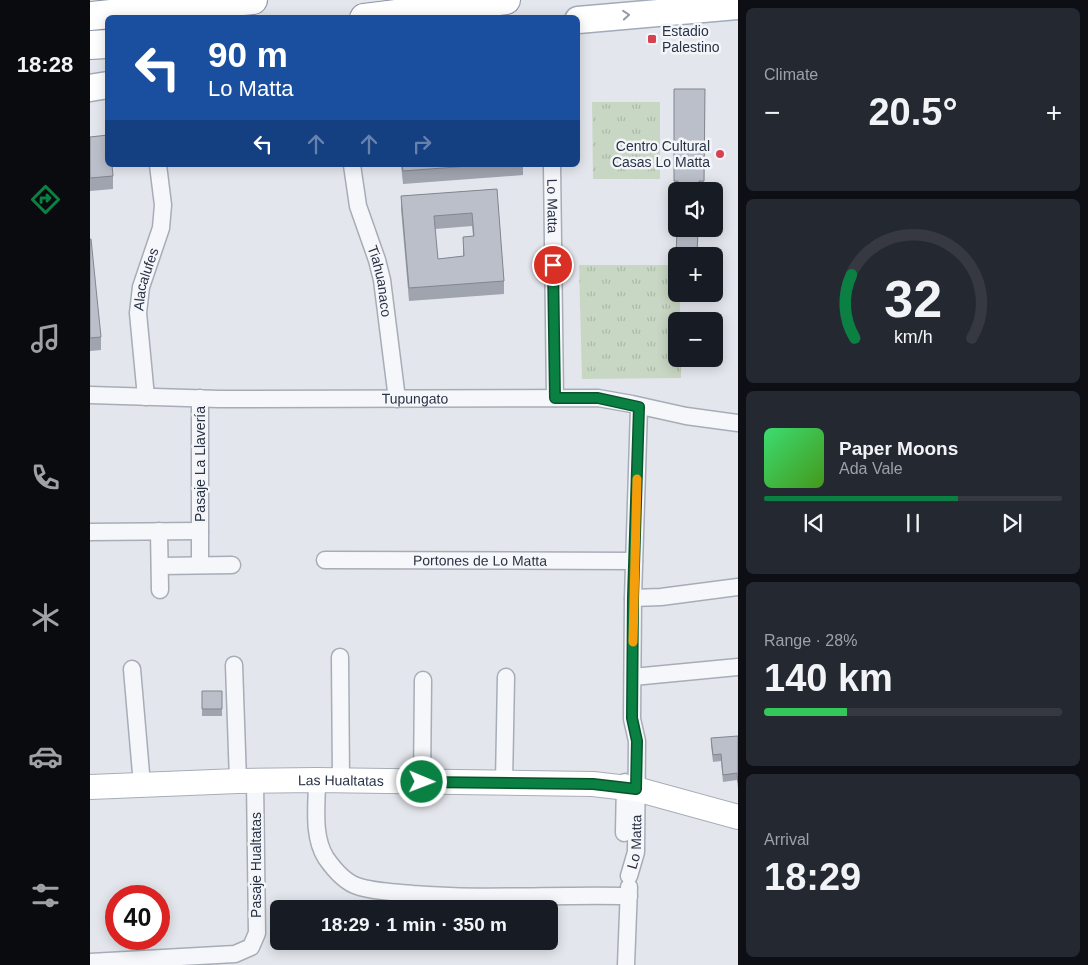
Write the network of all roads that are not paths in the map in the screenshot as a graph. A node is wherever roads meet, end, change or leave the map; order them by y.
1 (253, 0) edge
2 (506, 0) edge
3 (738, 6) edge
4 (388, 15) edge
5 (90, 16) edge
6 (580, 20) edge
7 (105, 44) edge
8 (90, 45) edge
9 (105, 86) edge
10 (90, 88) edge
11 (158, 167) edge
12 (352, 167) edge
13 (552, 167) edge
14 (90, 396) edge
15 (146, 397) junction
16 (200, 398) junction
17 (555, 398) junction
18 (397, 399) junction
19 (639, 407) junction
20 (738, 423) edge
21 (200, 530) junction
22 (159, 531) junction
23 (90, 532) edge
24 (325, 560) dead end
25 (634, 561) junction
26 (200, 565) junction
27 (232, 565) dead end
28 (160, 566) junction
29 (738, 587) edge
30 (160, 590) dead end
31 (633, 598) junction
32 (340, 658) dead end
33 (234, 665) dead end
34 (738, 667) edge
35 (132, 669) dead end
36 (506, 677) dead end
37 (632, 677) junction
38 (423, 680) dead end
39 (317, 780) junction
40 (340, 780) junction
41 (247, 781) junction
42 (422, 782) junction
43 (504, 783) junction
44 (142, 785) junction
45 (90, 787) edge
46 (630, 788) junction
47 (738, 817) edge
48 (628, 896) junction
49 (90, 962) edge
50 (626, 965) edge

1 - 5 highway
2 - 4 highway
6 -> 3 main road
7 - 8 highway
9 - 10 main road
11 - 15 street, Alacalufes
12 - 18 street, Tiahuanaco
13 - 17 street, Lo Matta
14 - 15 street, Tupungato
15 - 16 street, Tupungato
16 - 18 street, Tupungato
16 - 21 street, Pasaje La Llavería
17 - 18 street, Tupungato
17 - 19 street, Tupungato
19 - 20 street, Tupungato
19 - 25 street, Lo Matta
21 - 22 street, Pasaje La Llavería
21 - 26 street, Pasaje La Llavería
22 - 23 street, Pasaje La Llavería
22 - 28 street
24 - 25 street, Portones de Lo Matta
25 - 31 street, Lo Matta
26 - 27 street
26 - 28 street
28 - 30 street
29 - 31 street
31 - 37 street, Lo Matta
32 - 40 street
33 - 41 street, Pasaje Hualtatas
34 - 37 street
35 - 44 street
36 - 43 street
37 - 46 street, Lo Matta
38 - 42 street
39 - 40 street, Las Hualtatas
39 - 41 street, Las Hualtatas
39 - 48 street
40 - 42 street, Las Hualtatas
41 - 44 street, Las Hualtatas
41 - 49 street, Pasaje Hualtatas
42 - 43 street, Las Hualtatas
43 - 46 street, Las Hualtatas
44 - 45 street, Las Hualtatas
46 - 47 street, Las Hualtatas
46 - 48 street, Lo Matta
48 - 50 street, Lo Matta

